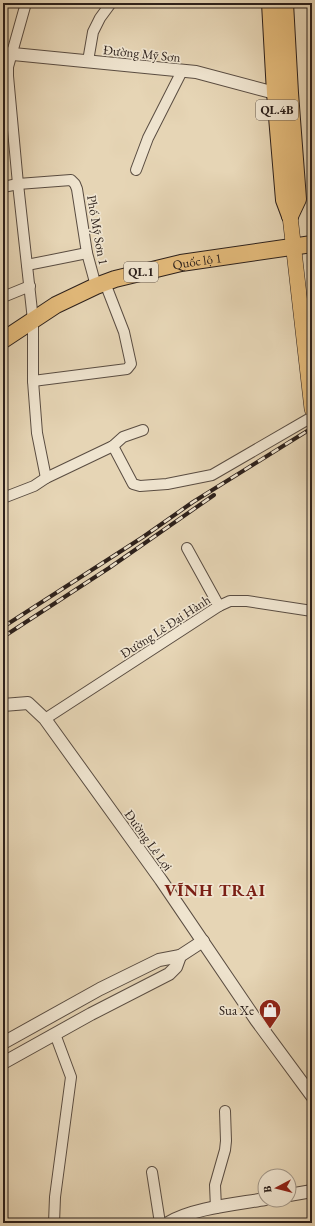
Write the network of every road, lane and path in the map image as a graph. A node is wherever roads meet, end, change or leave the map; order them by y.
1 (26, 3) edge
2 (111, 3) edge
3 (270, 3) edge
4 (285, 3) edge
5 (8, 54) edge
6 (88, 61) junction
7 (182, 71) junction
8 (282, 93) junction
9 (136, 170) dead end
10 (18, 184) junction
11 (3, 186) edge
12 (290, 216) joint
13 (312, 244) edge
14 (294, 246) junction
15 (87, 253) junction
16 (27, 264) junction
17 (100, 284) junction
18 (30, 286) junction
19 (3, 297) edge
20 (33, 320) junction
21 (3, 340) edge
22 (33, 381) junction
23 (312, 410) edge
24 (312, 417) edge
25 (143, 430) dead end
26 (113, 446) junction
27 (46, 478) junction
28 (3, 498) edge
29 (187, 548) dead end
30 (219, 606) junction
31 (312, 610) edge
32 (3, 705) edge
33 (45, 719) junction
34 (203, 940) junction
35 (180, 956) junction
36 (100, 989) junction
37 (110, 1004) junction
38 (55, 1034) junction
39 (7, 1041) edge
40 (20, 1054) junction
41 (3, 1063) edge
42 (312, 1096) edge
43 (225, 1111) dead end
44 (152, 1172) dead end
45 (312, 1191) edge
46 (297, 1193) edge
47 (257, 1200) edge
48 (216, 1208) junction
49 (54, 1223) edge
50 (160, 1223) edge
51 (168, 1223) edge

1 - 5 street
2 - 6 street
3 - 8 highway, QL.4B
4 - 8 highway, QL.4B
5 - 6 street, Đường Mỹ Sơn
5 - 10 street
6 - 7 street, Đường Mỹ Sơn
7 - 8 street, Đường Mỹ Sơn
7 - 9 street
8 - 12 highway, QL.4B
10 - 11 street
10 - 15 street, Phố Mỹ Sơn 1
10 - 16 street
12 - 14 main road
13 - 14 highway, Quốc lộ 1 / QL.1
14 - 17 highway, Quốc lộ 1 / QL.1
14 - 23 main road
15 - 16 street
15 - 17 street, Phố Mỹ Sơn 1
16 - 18 street
17 - 20 highway, Quốc lộ 1 / QL.1
17 - 22 street, Phố Mỹ Sơn 1
18 - 19 street
18 - 20 street
20 - 21 highway, Quốc lộ 1 / QL.1
20 - 22 street
22 - 27 street
24 - 26 street
25 - 26 street
26 - 27 street
27 - 28 street
29 - 30 street
30 - 31 street, Đường Lê Đại Hành
30 - 33 street, Đường Lê Đại Hành
32 - 33 street, Đường Lê Lợi
33 - 34 street, Đường Lê Lợi
34 - 35 street
34 - 42 street, Đường Lê Lợi
35 - 36 street
35 - 37 street
36 - 37 street
36 - 39 street
37 - 38 street
38 - 40 street
38 - 49 street
39 - 40 street
40 - 41 street
43 - 48 street
44 - 50 street
45 - 46 street
47 - 48 street
48 - 51 street

